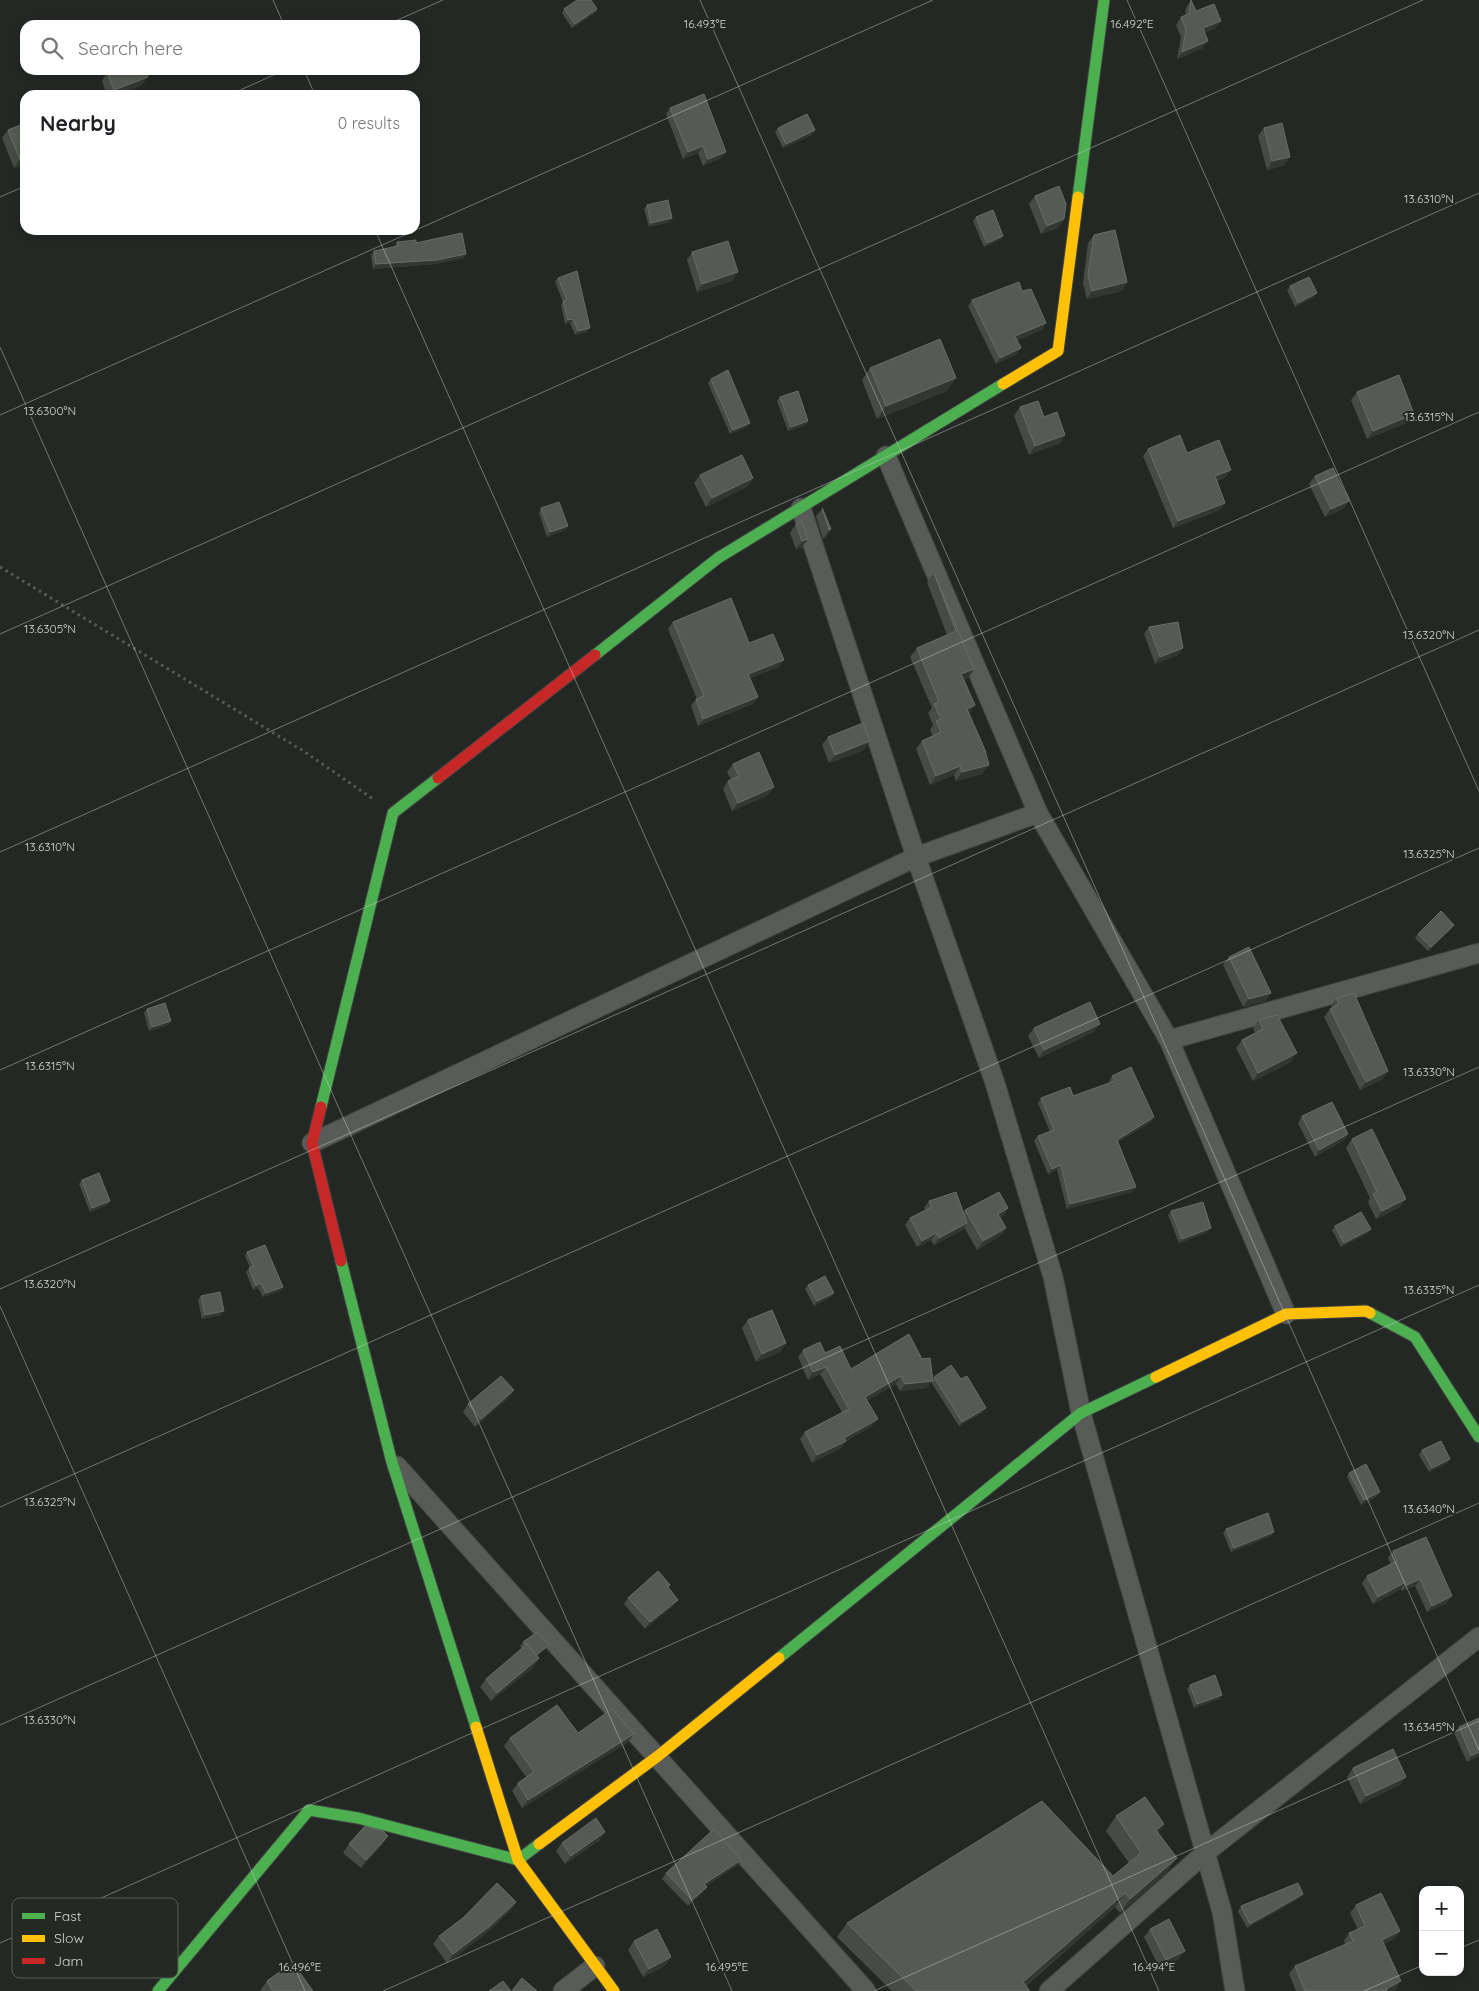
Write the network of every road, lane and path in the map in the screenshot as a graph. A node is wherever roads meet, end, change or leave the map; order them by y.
1 (1104, 0) edge
2 (886, 456) junction
3 (801, 508) junction
4 (0, 567) edge
5 (393, 813) junction
6 (1038, 813) junction
7 (916, 857) junction
8 (1479, 953) edge
9 (1169, 1040) junction
10 (312, 1143) junction
11 (1286, 1314) junction
12 (1081, 1413) junction
13 (1479, 1437) edge
14 (391, 1459) junction
15 (1479, 1637) edge
16 (658, 1756) junction
17 (1205, 1853) junction
18 (518, 1860) junction
19 (596, 1966) junction
20 (178, 1967) edge
21 (169, 1978) edge
22 (158, 1991) edge
23 (563, 1991) edge
24 (614, 1991) edge
25 (866, 1991) edge
26 (1049, 1991) edge
27 (1235, 1991) edge

1 - 2 street
2 - 3 street
2 - 6 street
3 - 5 street
3 - 7 street
4 - 5 path
5 - 10 street
6 - 7 street
6 - 9 street
7 - 10 street
7 - 12 street
8 - 9 street
9 - 11 street
10 - 14 street
11 - 12 street
11 - 13 street
12 - 16 street
12 - 17 street
14 - 16 street
14 - 18 street
15 - 17 street
16 - 18 street
16 - 25 street
17 - 26 street
17 - 27 street
18 - 19 street
18 - 20 street
19 - 23 street
19 - 24 street
21 - 22 street

